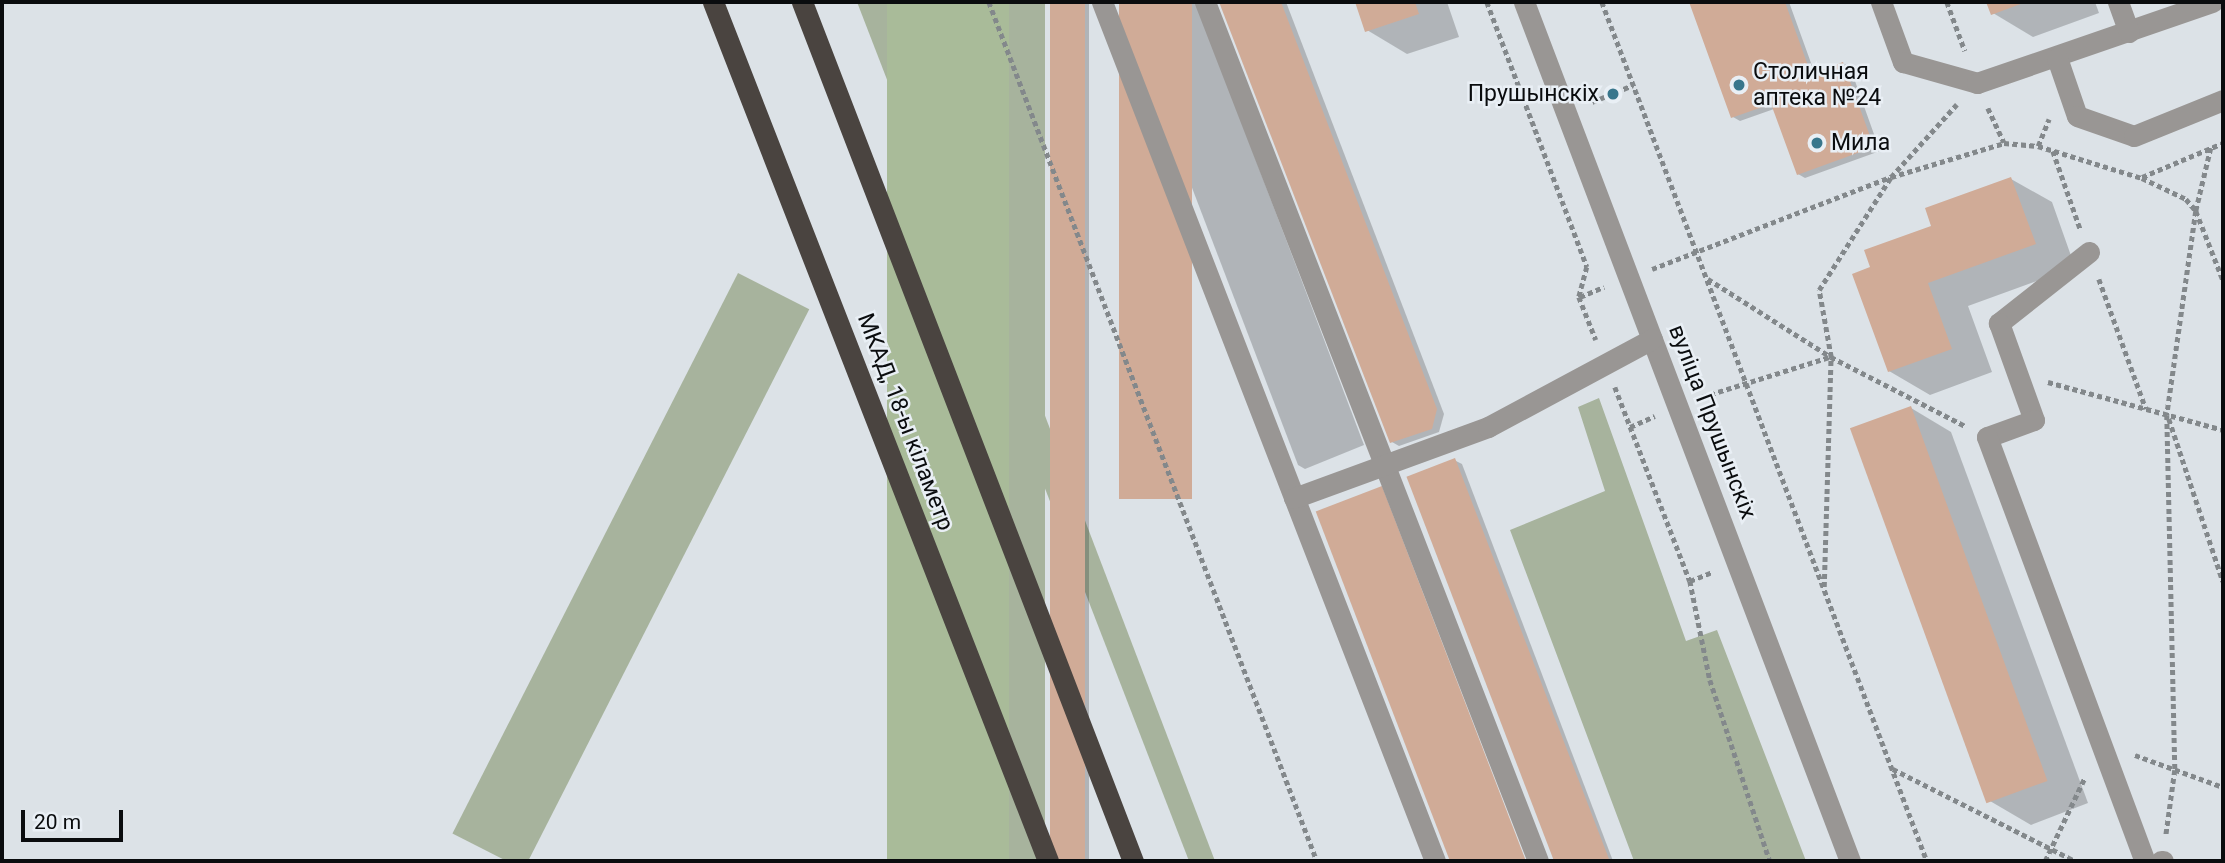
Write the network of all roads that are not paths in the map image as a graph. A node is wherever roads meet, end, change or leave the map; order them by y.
1 (713, 2) edge
2 (802, 2) edge
3 (1102, 2) edge
4 (1205, 2) edge
5 (1524, 2) edge
6 (1881, 2) edge
7 (2118, 2) edge
8 (2212, 2) edge
9 (2129, 32) junction
10 (2057, 58) junction
11 (2223, 100) edge
12 (2089, 252) dead end
13 (1652, 339) junction
14 (1384, 465) junction
15 (1294, 498) junction
16 (1048, 861) edge
17 (1133, 861) edge
18 (1434, 861) edge
19 (1538, 861) edge
20 (1850, 861) edge
21 (2145, 861) edge

1 - 16 highway, МКАД, 18-ы кіламетр
2 - 17 highway
3 - 15 street
4 - 14 street
5 - 13 street, вуліца Прушынскіх
6 - 10 street
7 - 9 street
8 - 9 street
9 - 10 street
10 - 11 street
12 - 21 street
13 - 14 street
13 - 20 street, вуліца Прушынскіх
14 - 15 street
14 - 19 street
15 - 18 street

